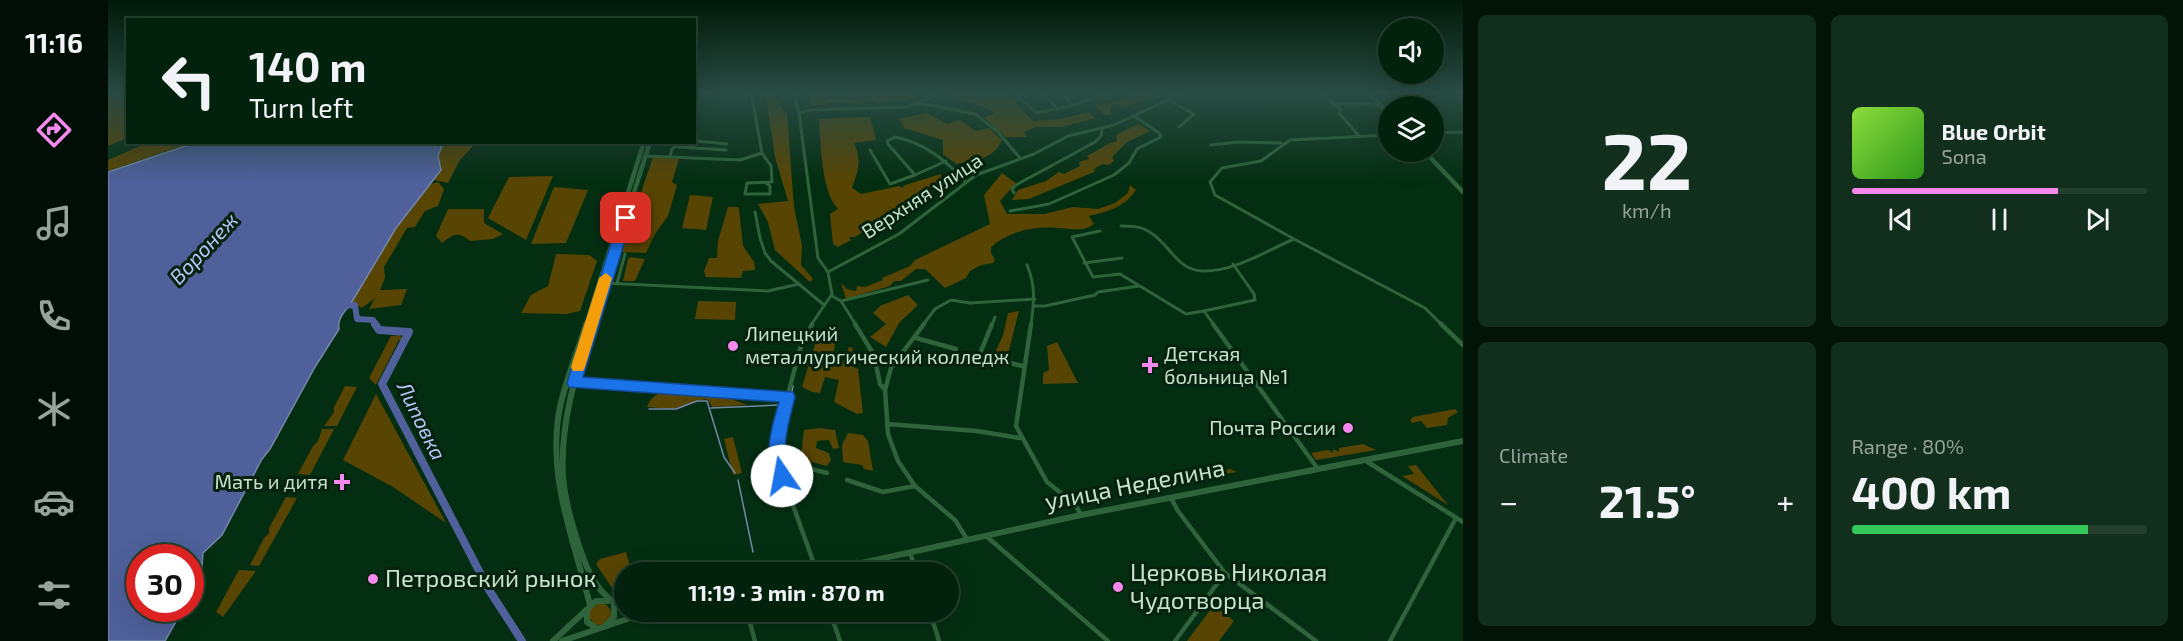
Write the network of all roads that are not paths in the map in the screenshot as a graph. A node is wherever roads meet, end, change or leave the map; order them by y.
1 (756, 122) edge
2 (801, 122) edge
3 (985, 122) edge
4 (1119, 122) edge
5 (1142, 122) edge
6 (1185, 122) edge
7 (1347, 122) edge
8 (1179, 127) dead end
9 (1102, 129) junction
10 (1444, 133) edge
11 (1462, 134) edge
12 (1378, 135) edge
13 (1359, 136) junction
14 (696, 142) edge
15 (1282, 143) junction
16 (648, 144) edge
17 (677, 144) edge
18 (695, 144) edge
19 (727, 144) dead end
20 (1210, 145) dead end
21 (692, 148) junction
22 (726, 150) dead end
23 (870, 150) dead end
24 (762, 153) junction
25 (670, 157) junction
26 (645, 158) junction
27 (1020, 158) junction
28 (946, 161) junction
29 (1436, 162) edge
30 (915, 175) junction
31 (966, 182) junction
32 (766, 183) junction
33 (1463, 190) edge
34 (1014, 193) dead end
35 (1010, 211) dead end
36 (755, 212) dead end
37 (1121, 226) dead end
38 (1100, 231) dead end
39 (1294, 239) junction
40 (625, 254) dead end
41 (1122, 258) dead end
42 (1084, 263) junction
43 (1233, 264) junction
44 (1027, 265) dead end
45 (828, 272) junction
46 (928, 280) dead end
47 (602, 281) junction
48 (617, 283) junction
49 (799, 284) junction
50 (1139, 286) junction
51 (832, 296) junction
52 (1035, 299) junction
53 (842, 301) junction
54 (824, 305) junction
55 (1034, 306) junction
56 (1204, 311) junction
57 (995, 317) dead end
58 (916, 338) junction
59 (1463, 345) edge
60 (956, 350) dead end
61 (1023, 366) junction
62 (574, 383) junction
63 (885, 390) junction
64 (788, 397) junction
65 (887, 424) junction
66 (1020, 438) junction
67 (1463, 441) edge
68 (1366, 461) junction
69 (1319, 470) junction
70 (781, 472) junction
71 (827, 472) dead end
72 (847, 480) dead end
73 (915, 486) junction
74 (1171, 497) junction
75 (1081, 514) junction
76 (1456, 518) junction
77 (1463, 522) edge
78 (986, 536) junction
79 (967, 540) junction
80 (910, 553) junction
81 (812, 562) edge
82 (868, 562) edge
83 (913, 562) edge
84 (1225, 573) junction
85 (612, 603) junction
86 (589, 608) junction
87 (617, 622) edge
88 (750, 622) edge
89 (833, 622) edge
90 (933, 622) edge
91 (602, 627) junction
92 (553, 641) edge
93 (562, 641) edge
94 (755, 641) edge
95 (840, 641) edge
96 (939, 641) edge
97 (1108, 641) edge
98 (1175, 641) edge
99 (1316, 641) edge
100 (1390, 641) edge

1 - 24 street
2 - 45 street
3 - 27 street
4 - 9 street, Верхняя улица
5 - 35 street
6 - 8 street
7 - 13 street
9 - 27 street, Верхняя улица
9 - 34 street, Верхняя улица
10 - 11 street
12 - 13 street
13 - 15 street
14 - 19 street
15 - 20 street
15 - 39 street
16 - 26 main road
16 - 47 main road
17 - 21 street
17 - 25 street
18 - 21 street
21 - 22 street
23 - 30 street
24 - 25 street
24 - 32 street
25 - 26 street
26 - 47 main road
27 - 31 street, Верхняя улица
28 - 30 street
28 - 30 street
28 - 31 street
29 - 33 main road
31 - 45 street, Верхняя улица
32 - 32 street
36 - 49 street
37 - 43 street
38 - 42 street
39 - 43 street
39 - 59 street
40 - 48 street
41 - 42 street
42 - 50 street
43 - 56 street
44 - 52 street
45 - 51 street
46 - 53 street
47 - 48 street
47 - 62 main road
47 - 86 main road
48 - 49 street
49 - 54 street
50 - 55 street
50 - 56 street
51 - 53 street
51 - 54 street
52 - 55 street
52 - 58 street
53 - 63 street
54 - 64 street
55 - 61 street
56 - 69 street
57 - 61 street
58 - 60 street
58 - 63 street
61 - 66 street
62 - 64 street
62 - 85 main road
63 - 65 street
64 - 70 street
65 - 66 street
65 - 73 street
66 - 75 street
67 - 68 main road, улица Неделина
68 - 69 main road, улица Неделина
68 - 76 street
69 - 74 main road, улица Неделина
70 - 71 street
70 - 81 street
72 - 73 street
73 - 79 street
74 - 75 main road, улица Неделина
74 - 84 street
75 - 78 main road, улица Неделина
76 - 77 street
76 - 100 street
78 - 79 main road, улица Неделина
78 - 97 street
79 - 80 main road, улица Неделина
80 - 82 main road, улица Неделина
80 - 83 street
84 - 98 street
84 - 99 street
85 - 86 main road
85 - 91 main road
86 - 91 main road
86 - 92 main road
87 - 91 main road
88 - 94 street
89 - 95 street
90 - 96 street
91 - 93 main road

